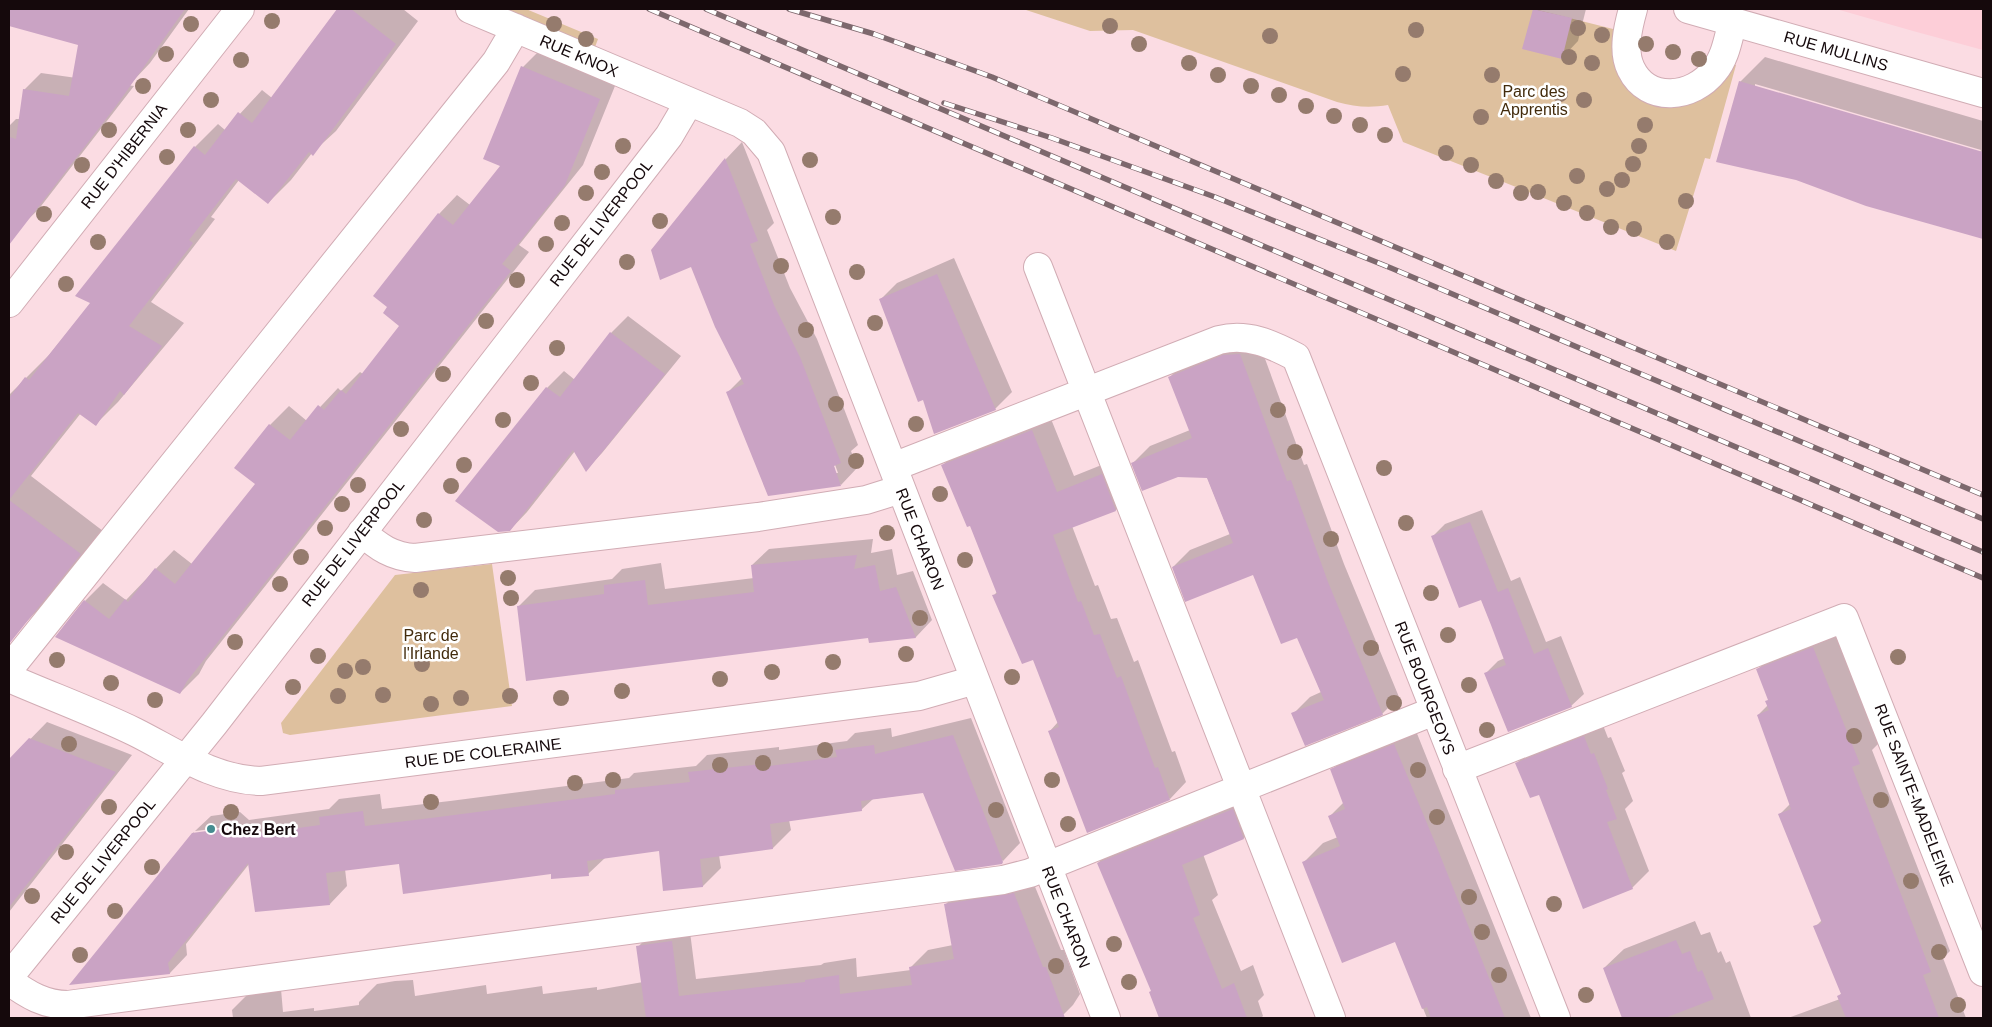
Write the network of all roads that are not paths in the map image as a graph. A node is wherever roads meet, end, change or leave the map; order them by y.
1 (240, 9) edge
2 (470, 9) edge
3 (1633, 9) edge
4 (1688, 9) edge
5 (1733, 21) junction
6 (516, 28) junction
7 (1983, 92) edge
8 (689, 102) junction
9 (1038, 267) dead end
10 (14, 285) edge
11 (1087, 390) junction
12 (897, 478) junction
13 (362, 532) junction
14 (9, 669) edge
15 (9, 678) edge
16 (975, 680) junction
17 (1434, 711) junction
18 (186, 760) junction
19 (1457, 769) junction
20 (1242, 788) junction
21 (1047, 867) junction
22 (1983, 972) edge
23 (9, 977) edge
24 (9, 982) edge
25 (1106, 1018) edge
26 (1331, 1018) edge
27 (1556, 1018) edge

1 - 10 street, RUE D'HIBERNIA
2 - 6 street, RUE KNOX
3 - 5 street
4 - 5 street, RUE MULLINS
5 - 7 street, RUE MULLINS
6 - 8 street, RUE KNOX
6 - 14 street
8 - 12 street, RUE CHARON
8 - 13 street, RUE DE LIVERPOOL
9 - 11 street
11 - 12 street
11 - 17 street, RUE BOURGEOYS
11 - 20 street
12 - 13 street
12 - 16 street, RUE CHARON
13 - 18 street, RUE DE LIVERPOOL
15 - 18 street, RUE DE COLERAINE
16 - 18 street, RUE DE COLERAINE
16 - 21 street, RUE CHARON
17 - 19 street, RUE BOURGEOYS
17 - 20 street
18 - 23 street, RUE DE LIVERPOOL
19 - 22 street, RUE SAINTE-MADELEINE
19 - 27 street, RUE BOURGEOYS
20 - 21 street
20 - 26 street
21 - 24 street
21 - 25 street, RUE CHARON

